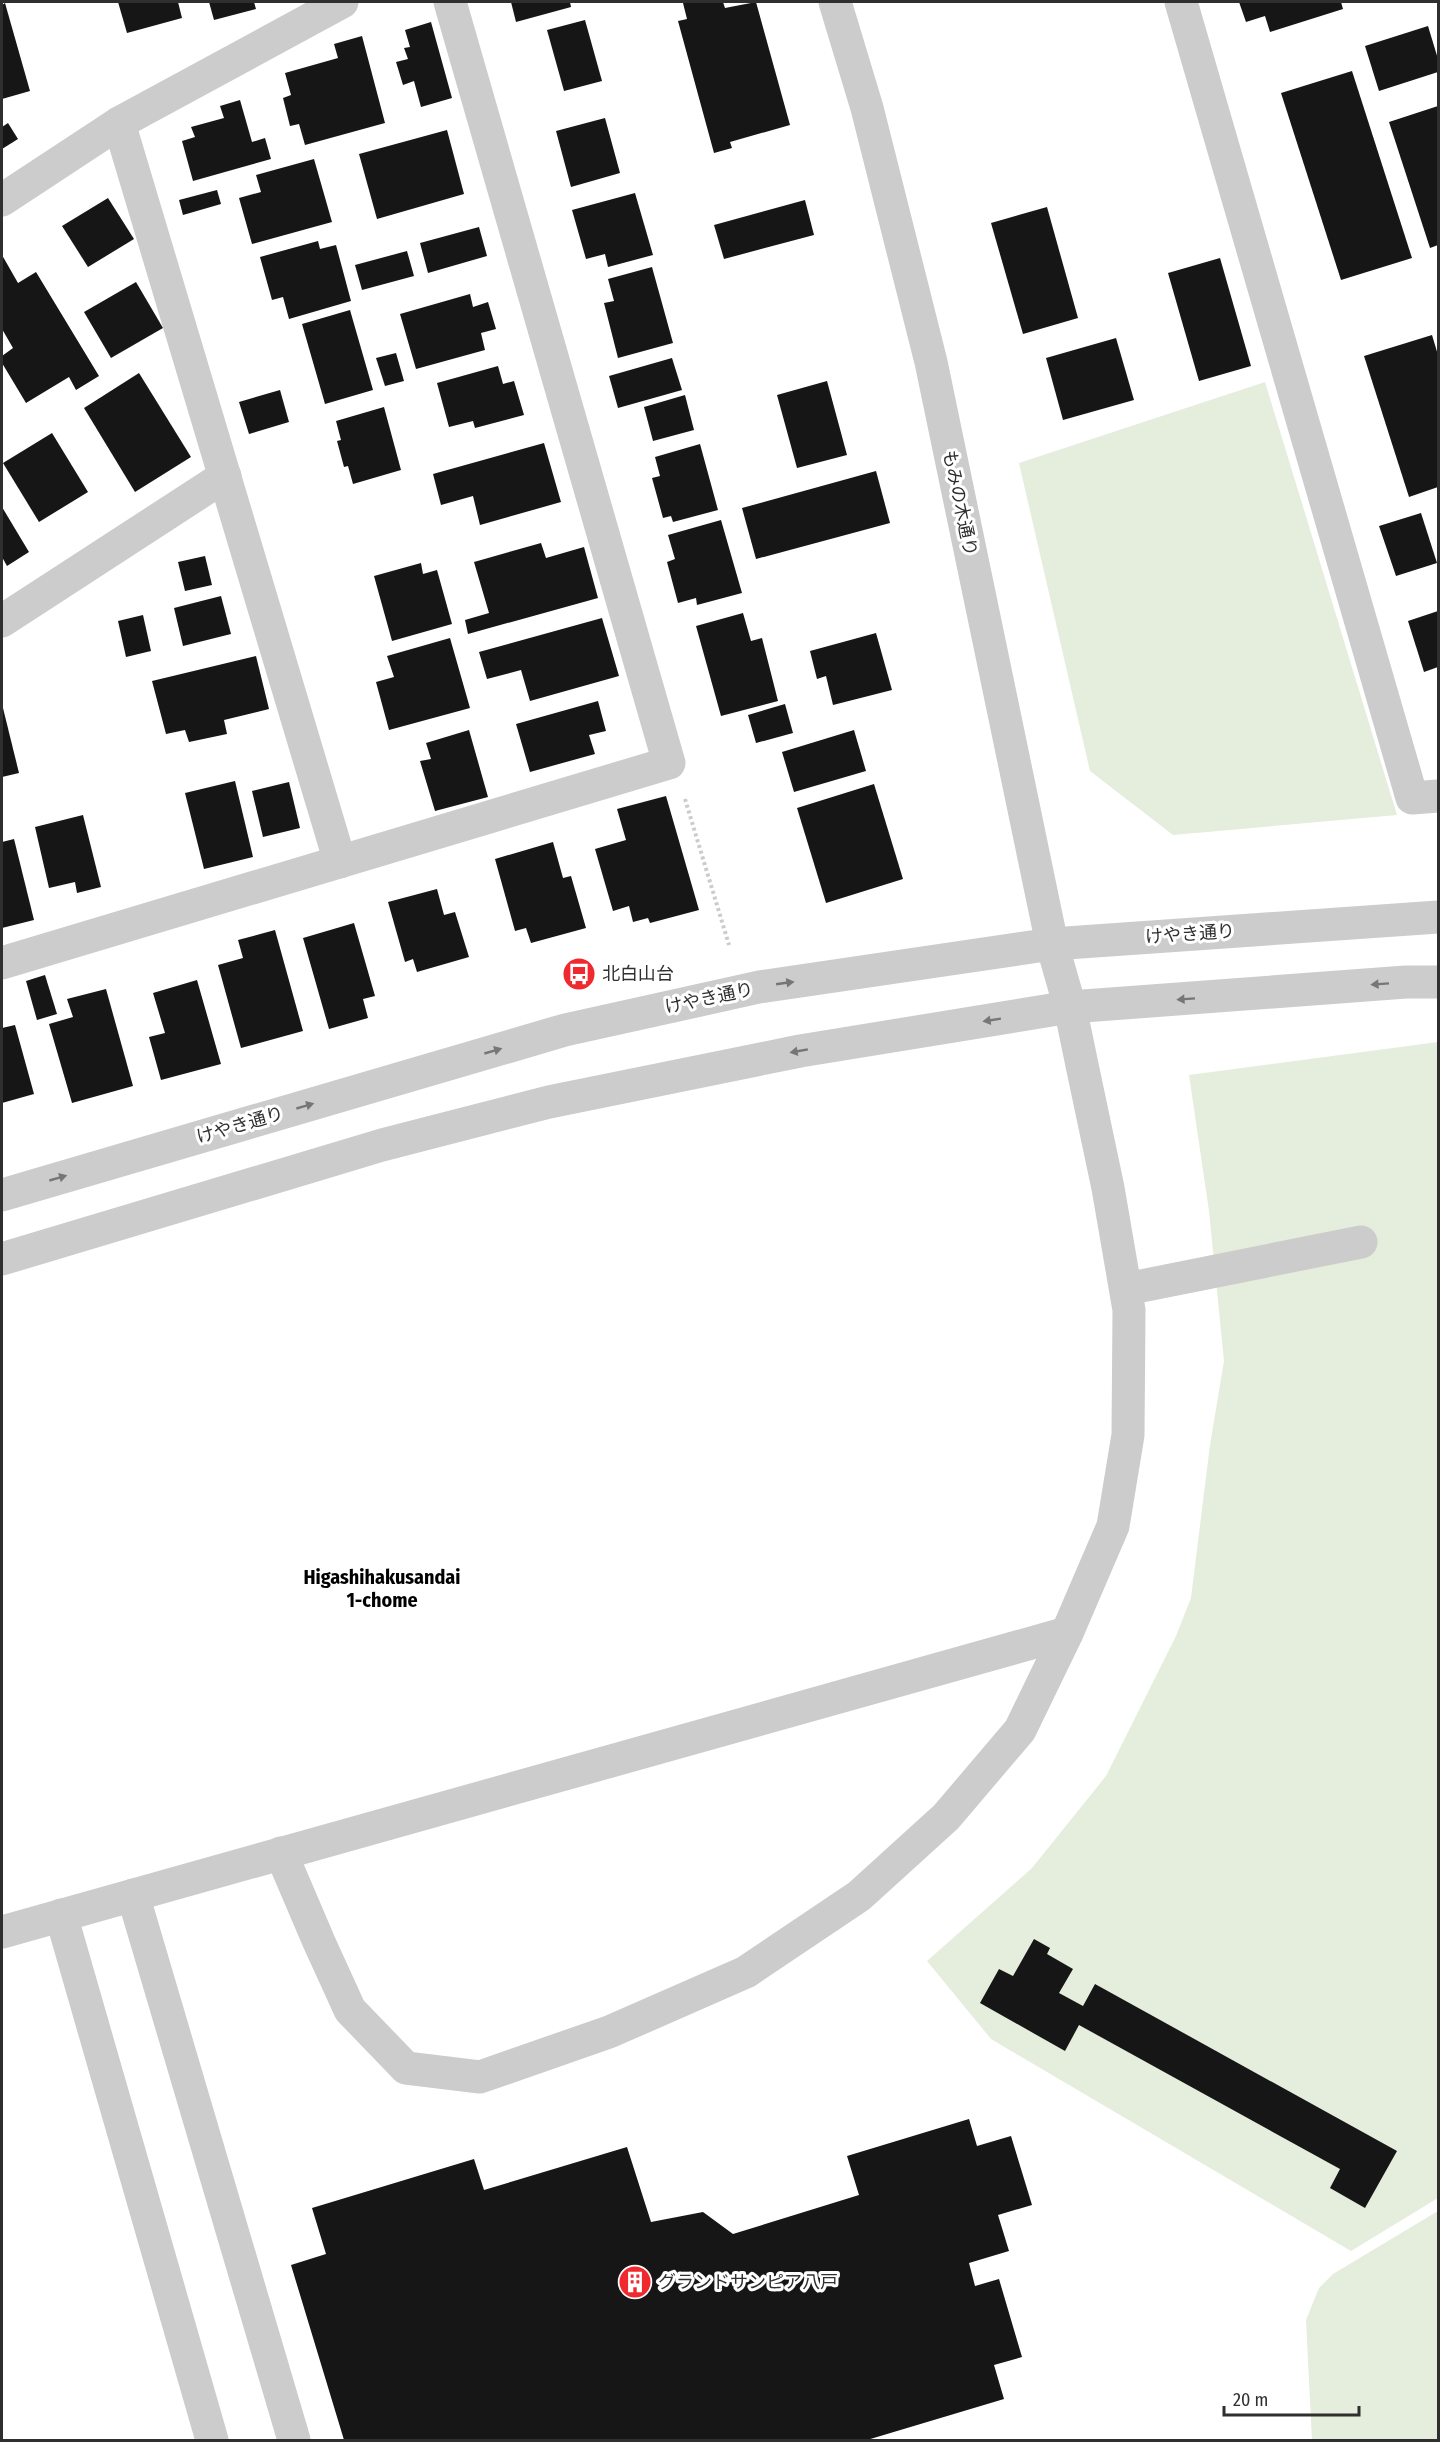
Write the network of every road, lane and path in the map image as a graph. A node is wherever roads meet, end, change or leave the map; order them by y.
1 (342, 2) edge
2 (450, 2) edge
3 (835, 2) edge
4 (1181, 2) edge
5 (119, 123) junction
6 (2, 200) edge
7 (225, 476) junction
8 (2, 621) edge
9 (669, 763) junction
10 (1438, 796) edge
11 (340, 862) junction
12 (1438, 917) edge
13 (1052, 944) junction
14 (729, 945) dead end
15 (2, 963) edge
16 (1438, 982) edge
17 (1070, 1007) junction
18 (2, 1195) edge
19 (1361, 1242) dead end
20 (2, 1259) edge
21 (1126, 1289) junction
22 (1067, 1633) junction
23 (281, 1853) junction
24 (133, 1895) junction
25 (61, 1915) junction
26 (2, 1932) edge
27 (212, 2440) edge
28 (294, 2440) edge

1 - 5 street
2 - 9 street
3 - 13 street, もみの木通り
4 - 10 street
5 - 6 street
5 - 7 street
7 - 8 street
7 - 11 street
9 - 11 street
9 - 14 path
11 - 15 street
12 - 13 street, けやき通り
13 - 17 street, もみの木通り
18 -> 13 street, けやき通り
16 -> 17 street
17 -> 20 street
17 - 21 street, もみの木通り
19 - 21 street
21 - 22 street, もみの木通り
22 - 23 street
22 - 23 street, もみの木通り
23 - 24 street
24 - 25 street
24 - 28 street
25 - 26 street
25 - 27 street

